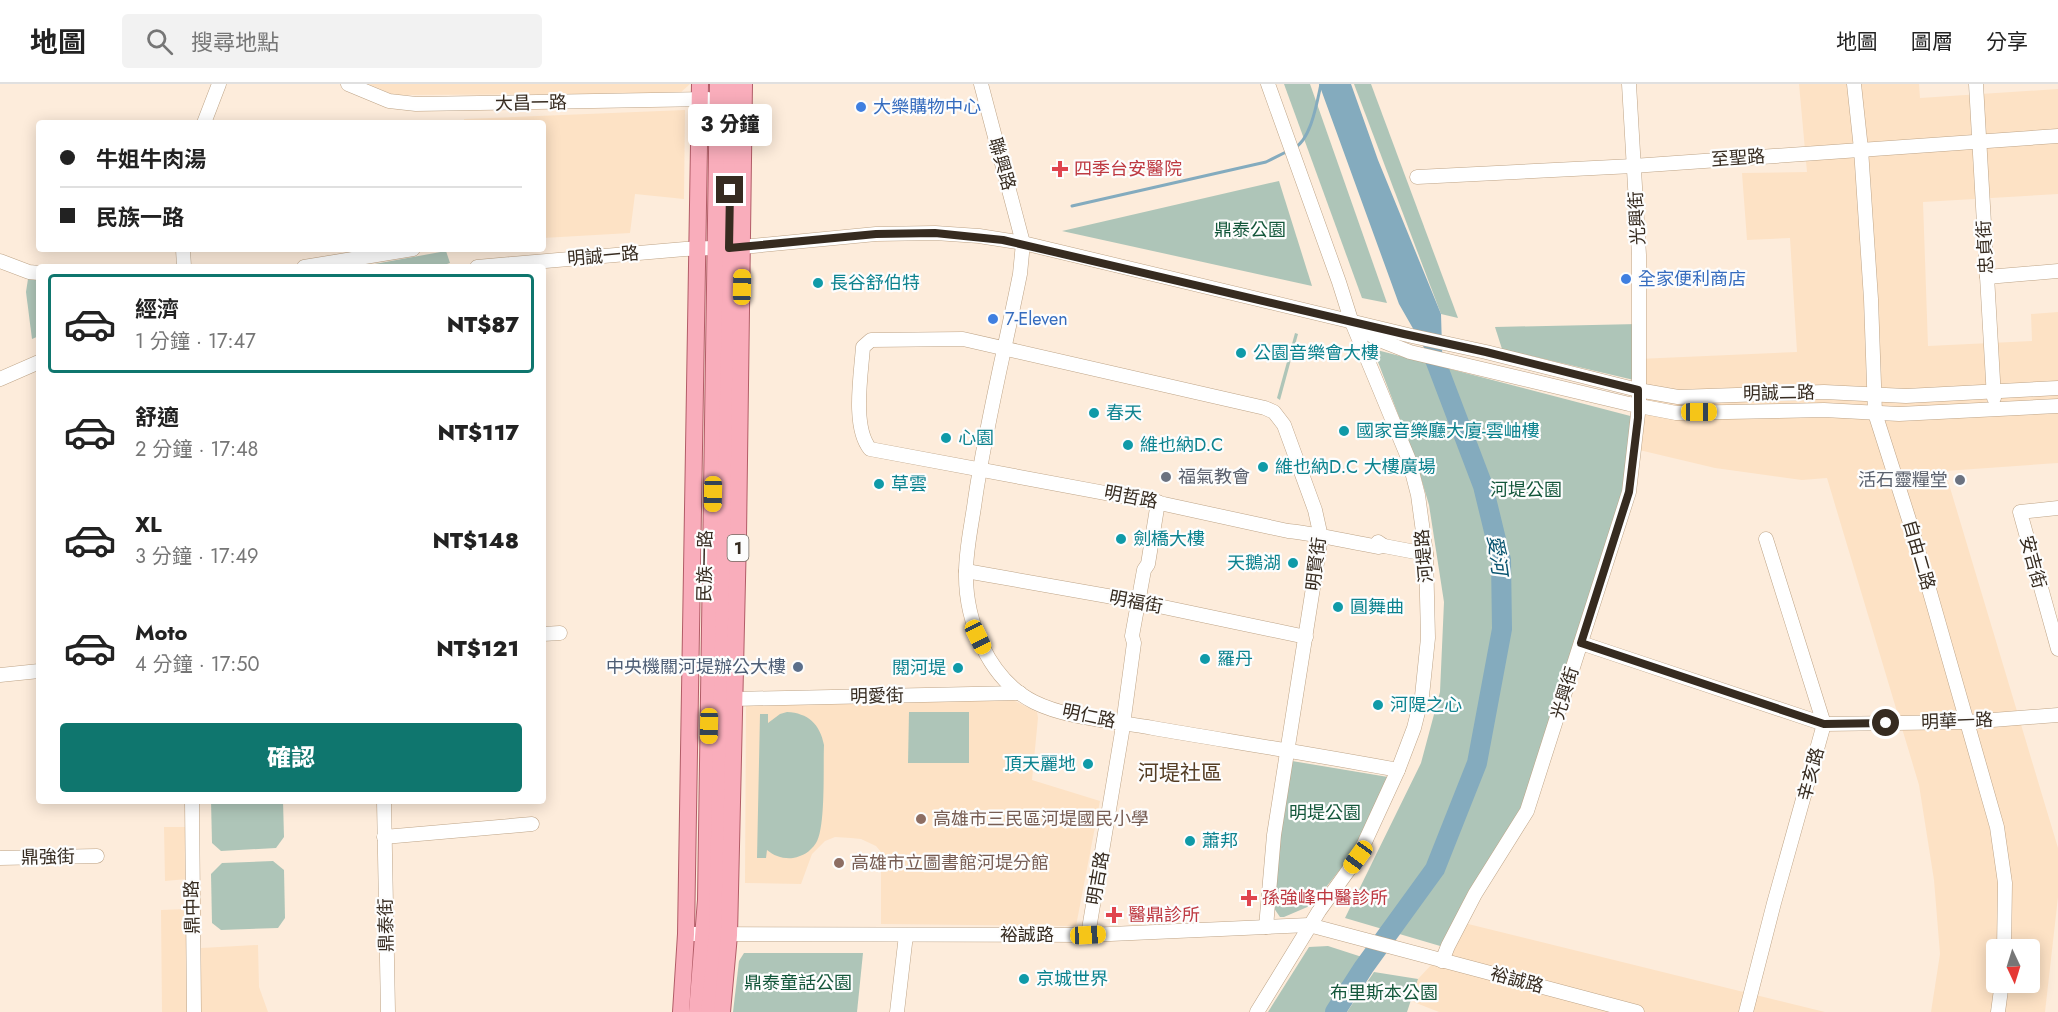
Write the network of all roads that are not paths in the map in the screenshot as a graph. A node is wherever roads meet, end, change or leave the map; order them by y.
1 (219, 84) edge
2 (348, 84) edge
3 (732, 84) edge
4 (744, 84) edge
5 (981, 84) edge
6 (1268, 84) edge
7 (1629, 84) edge
8 (1854, 84) edge
9 (1976, 84) edge
10 (700, 92) edge
11 (718, 92) edge
12 (205, 120) edge
13 (2058, 136) edge
14 (1979, 140) junction
15 (1861, 149) junction
16 (1634, 166) junction
17 (1418, 177) dead end
18 (1023, 243) junction
19 (721, 248) junction
20 (395, 252) edge
21 (0, 261) edge
22 (322, 264) edge
23 (516, 264) edge
24 (2058, 271) edge
25 (36, 273) edge
26 (1986, 277) junction
27 (1351, 320) junction
28 (1005, 348) junction
29 (36, 363) edge
30 (0, 379) edge
31 (2058, 388) edge
32 (1638, 390) junction
33 (1994, 391) junction
34 (1873, 394) junction
35 (1639, 405) junction
36 (2058, 406) edge
37 (695, 409) junction
38 (1995, 410) junction
39 (727, 411) junction
40 (1875, 413) junction
41 (980, 469) junction
42 (1158, 502) junction
43 (2058, 508) edge
44 (1321, 534) junction
45 (1766, 539) dead end
46 (1425, 554) junction
47 (966, 571) junction
48 (1141, 602) junction
49 (2051, 605) edge
50 (560, 633) dead end
51 (546, 634) edge
52 (1306, 637) junction
53 (1581, 643) junction
54 (2058, 649) edge
55 (36, 671) edge
56 (0, 675) edge
57 (1020, 693) junction
58 (734, 699) junction
59 (2058, 715) edge
60 (1967, 722) junction
61 (1123, 723) junction
62 (1824, 724) junction
63 (1287, 750) junction
64 (1398, 770) junction
65 (192, 804) edge
66 (384, 804) edge
67 (532, 824) dead end
68 (384, 837) junction
69 (97, 856) dead end
70 (0, 858) edge
71 (1309, 926) junction
72 (1266, 927) junction
73 (686, 933) junction
74 (716, 935) junction
75 (906, 935) junction
76 (1088, 935) junction
77 (2004, 939) edge
78 (1442, 961) junction
79 (2001, 993) edge
80 (194, 1012) edge
81 (388, 1012) edge
82 (681, 1012) edge
83 (697, 1012) edge
84 (709, 1012) edge
85 (722, 1012) edge
86 (897, 1012) edge
87 (1257, 1012) edge
88 (1637, 1012) edge
89 (1746, 1012) edge
90 (1998, 1012) edge

1 - 12 street
2 - 10 street, 大昌一路
3 - 19 main road, 民族一路 / 1
4 - 19 main road, 民族一路 / 1
5 - 18 street, 聯興路
6 - 27 street, 河堤路
7 - 16 street, 光興街
8 - 15 street, 自由二路
9 - 14 street, 忠貞街
10 - 11 street, 大昌一路
10 - 19 main road, 民族一路 / 1
11 - 19 main road, 民族一路 / 1
13 - 14 street, 至聖路
14 - 15 street, 至聖路
14 - 26 street, 忠貞街
15 - 16 street, 至聖路
15 - 34 street, 自由二路
16 - 17 street, 至聖路
16 - 32 street, 光興街
18 - 19 street
18 - 27 street
18 - 28 street, 明仁路
19 - 23 street, 明誠一路
19 - 37 main road, 民族一路 / 1
19 - 39 main road, 民族一路 / 1
20 - 22 street
21 - 25 street
24 - 26 street
26 - 33 street, 忠貞街
27 - 32 street, 明誠二路
27 - 35 street, 明誠二路
27 - 46 street, 河堤路
28 - 41 street, 明仁路
28 - 41 street
28 - 44 street, 明賢街
29 - 30 street
31 - 33 street, 明誠二路
32 - 34 street, 明誠二路
32 - 35 street, 光興街
33 - 34 street, 明誠二路
33 - 38 street, 忠貞街
34 - 40 street, 自由二路
35 - 40 street, 明誠二路
35 - 53 street, 光興街
36 - 38 street, 明誠二路
37 - 39 main road
37 - 73 main road, 民族一路 / 1
38 - 40 street, 明誠二路
39 - 58 main road, 民族一路 / 1
39 - 74 main road, 民族一路 / 1
40 - 60 street, 自由二路
41 - 42 street, 明哲路
41 - 47 street, 明仁路
42 - 44 street, 明哲路
42 - 48 street, 明吉路
43 - 49 street, 安吉街
44 - 46 street, 明哲路
44 - 52 street, 明賢街
45 - 62 street, 辛亥路
46 - 64 street, 河堤路
47 - 48 street, 明福街
47 - 57 street, 明仁路
48 - 52 street, 明福街
48 - 61 street, 明吉路
49 - 54 street, 安吉街
50 - 51 street
52 - 63 street, 明賢街
53 - 62 street, 明華一路
53 - 78 street, 光興街
55 - 56 street
57 - 58 street, 明愛街
57 - 61 street, 明仁路
58 - 74 main road, 民族一路 / 1
59 - 60 street, 明華一路
60 - 62 street, 明華一路
60 - 77 street, 自由二路
61 - 63 street, 明仁路
61 - 76 street, 明吉路
62 - 89 street, 辛亥路
63 - 64 street, 明仁路
63 - 72 street, 明賢街
64 - 71 street, 河堤路
65 - 80 street, 鼎中路
66 - 68 street, 鼎泰街
67 - 68 street
68 - 81 street, 鼎泰街
69 - 70 street, 鼎強街
71 - 72 street, 裕誠路
71 - 78 street, 裕誠路
71 - 87 street, 河堤路
72 - 76 street, 裕誠路
73 - 74 street, 裕誠路
73 - 82 main road, 民族一路 / 1
74 - 75 street, 裕誠路
74 - 83 main road, 民族一路 / 1
74 - 84 main road, 民族一路 / 1
74 - 85 main road, 民族一路 / 1
75 - 76 street, 裕誠路
75 - 86 street
78 - 88 street, 裕誠路
79 - 90 street

